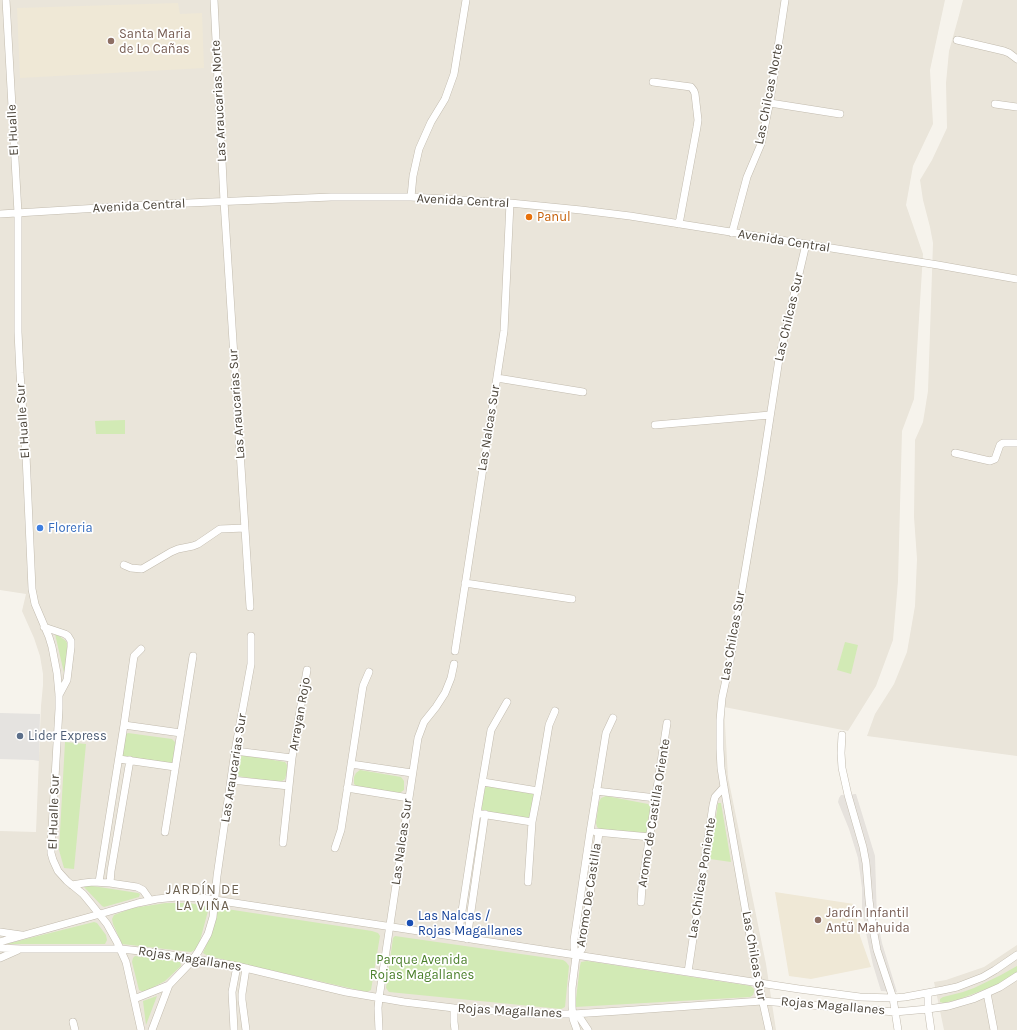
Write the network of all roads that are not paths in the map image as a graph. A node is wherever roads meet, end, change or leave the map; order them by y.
1 (6, 0) edge
2 (214, 0) edge
3 (466, 0) edge
4 (785, 0) edge
5 (957, 40) dead end
6 (1017, 59) edge
7 (653, 82) dead end
8 (770, 103) junction
9 (995, 104) dead end
10 (1017, 107) edge
11 (840, 114) dead end
12 (411, 198) junction
13 (224, 201) junction
14 (510, 203) junction
15 (18, 212) junction
16 (0, 214) edge
17 (679, 224) junction
18 (732, 233) junction
19 (806, 244) junction
20 (1017, 279) edge
21 (497, 378) junction
22 (583, 392) dead end
23 (770, 415) junction
24 (655, 425) dead end
25 (1017, 443) edge
26 (955, 453) dead end
27 (245, 528) junction
28 (124, 564) dead end
29 (465, 583) junction
30 (572, 599) dead end
31 (250, 607) dead end
32 (44, 627) junction
33 (251, 636) dead end
34 (141, 649) dead end
35 (455, 651) dead end
36 (193, 656) dead end
37 (454, 664) dead end
38 (307, 670) dead end
39 (369, 672) dead end
40 (59, 695) junction
41 (507, 702) dead end
42 (555, 711) dead end
43 (614, 718) dead end
44 (667, 723) dead end
45 (124, 725) junction
46 (180, 733) junction
47 (842, 735) dead end
48 (235, 751) junction
49 (292, 758) junction
50 (119, 759) junction
51 (130, 760) junction
52 (351, 764) junction
53 (175, 766) junction
54 (412, 773) junction
55 (232, 780) junction
56 (483, 782) junction
57 (288, 786) junction
58 (724, 787) junction
59 (347, 788) junction
60 (538, 791) junction
61 (596, 791) junction
62 (409, 798) junction
63 (656, 798) junction
64 (477, 813) junction
65 (485, 814) junction
66 (532, 822) junction
67 (165, 832) dead end
68 (590, 832) junction
69 (599, 833) junction
70 (650, 837) junction
71 (283, 843) dead end
72 (335, 848) dead end
73 (99, 882) junction
74 (528, 882) dead end
75 (110, 883) junction
76 (72, 886) junction
77 (150, 900) junction
78 (216, 900) junction
79 (641, 902) dead end
80 (100, 914) junction
81 (390, 927) junction
82 (0, 932) edge
83 (25, 935) junction
84 (458, 937) junction
85 (467, 939) junction
86 (0, 942) edge
87 (0, 948) edge
88 (21, 948) junction
89 (121, 949) junction
90 (1017, 955) edge
91 (576, 956) junction
92 (0, 958) edge
93 (194, 958) junction
94 (237, 966) junction
95 (246, 968) junction
96 (688, 972) junction
97 (1017, 976) edge
98 (759, 983) junction
99 (169, 985) junction
100 (928, 993) junction
101 (986, 993) junction
102 (379, 998) junction
103 (893, 998) junction
104 (134, 999) junction
105 (762, 1001) junction
106 (454, 1008) junction
107 (928, 1009) junction
108 (895, 1012) junction
109 (573, 1014) junction
110 (74, 1022) dead end
111 (75, 1030) edge
112 (142, 1030) edge
113 (152, 1030) edge
114 (234, 1030) edge
115 (245, 1030) edge
116 (250, 1030) edge
117 (379, 1030) edge
118 (455, 1030) edge
119 (577, 1030) edge
120 (588, 1030) edge
121 (769, 1030) edge
122 (898, 1030) edge
123 (931, 1030) edge
124 (994, 1030) edge

1 - 15 street, El Hualle
2 - 13 street, Las Araucarias Norte
3 - 12 street
4 - 8 street, Las Chilcas Norte
5 - 6 street
7 - 17 street
8 - 11 street
8 - 18 street, Las Chilcas Norte
9 - 10 street
12 - 13 street, Avenida Central
12 - 14 street, Avenida Central
13 - 15 street, Avenida Central
13 - 27 street, Las Araucarias Sur
14 - 17 street, Avenida Central
14 - 21 street, Las Nalcas Sur
15 - 16 street, Avenida Central
15 - 32 street, El Hualle Sur
17 - 18 street, Avenida Central
18 - 19 street, Avenida Central
19 - 20 street, Avenida Central
19 - 23 street, Las Chilcas Sur
21 - 22 street
21 - 29 street, Las Nalcas Sur
23 - 24 street
23 - 58 street, Las Chilcas Sur
25 - 26 street
27 - 28 street
27 - 31 street, Las Araucarias Sur
29 - 30 street
29 - 35 street, Las Nalcas Sur
32 - 40 street, El Hualle Sur
32 - 40 street, El Hualle Sur
33 - 48 street, Las Araucarias Sur
34 - 45 street
36 - 46 street
37 - 54 street, Las Nalcas Sur
38 - 49 street, Arrayan Rojo
39 - 52 street
40 - 76 street, El Hualle Sur
41 - 56 street
42 - 60 street
43 - 61 street, Aromo De Castilla
44 - 63 street, Aromo de Castilla Oriente
45 - 46 street
45 - 50 street
46 - 53 street
47 - 103 street
48 - 49 street, Arrayan Rojo
48 - 55 street, Las Araucarias Sur
49 - 57 street, Arrayan Rojo
50 - 51 street
50 - 73 street
51 - 53 street
51 - 75 street
52 - 54 street
52 - 59 street
53 - 67 street
54 - 62 street, Las Nalcas Sur
55 - 57 street
55 - 78 street, Las Araucarias Sur
56 - 60 street
56 - 64 street
57 - 71 street, Arrayan Rojo
58 - 96 street, Las Chilcas Poniente
58 - 98 street, Las Chilcas Sur
59 - 62 street
59 - 72 street
60 - 66 street
61 - 63 street
61 - 68 street, Aromo De Castilla
62 - 81 street, Las Nalcas Sur
63 - 70 street, Aromo de Castilla Oriente
64 - 65 street
64 - 84 street
65 - 66 street
65 - 85 street
66 - 74 street
68 - 69 street, Aromo De Castilla
68 - 91 street, Aromo De Castilla
69 - 70 street, Aromo De Castilla
69 - 91 street, Aromo De Castilla
70 - 79 street, Aromo de Castilla Oriente
73 - 75 street
73 - 76 street
75 - 77 street
76 - 80 street, El Hualle Sur
77 - 78 street, Rojas Magallanes
77 - 80 street, Rojas Magallanes
78 - 81 street, Rojas Magallanes
78 - 93 street
80 - 83 street, Rojas Magallanes
80 - 89 street, El Hualle Sur
81 - 84 street, Rojas Magallanes
81 - 102 street, Las Nalcas Sur
82 - 83 street
83 - 86 street, Rojas Magallanes
84 - 85 street, Rojas Magallanes
85 - 91 street, Rojas Magallanes
87 - 88 street, Rojas Magallanes
88 - 89 street, Rojas Magallanes
88 - 92 street
89 - 93 street, Rojas Magallanes
89 - 104 street, El Hualle Sur
90 - 100 street, Rojas Magallanes
91 - 96 street, Rojas Magallanes
91 - 109 street, Aromo De Castilla
93 - 94 street, Rojas Magallanes
93 - 99 street
94 - 95 street, Rojas Magallanes
94 - 114 street
95 - 102 street, Rojas Magallanes
95 - 115 street
96 - 98 street, Rojas Magallanes
97 - 101 street, Rojas Magallanes
98 - 103 street, Rojas Magallanes
98 - 105 street, Las Chilcas Sur
99 - 104 street
99 - 113 street
100 - 103 street, Rojas Magallanes
100 - 107 street
101 - 107 street, Rojas Magallanes
101 - 124 street
102 - 106 street, Rojas Magallanes
102 - 117 street, Las Nalcas Sur
103 - 108 street
104 - 112 street, El Hualle Sur
105 - 108 street, Rojas Magallanes
105 - 109 street, Rojas Magallanes
105 - 121 street, Las Chilcas Sur
106 - 109 street, Rojas Magallanes
106 - 118 street
107 - 108 street, Rojas Magallanes
107 - 123 street
108 - 122 street
109 - 119 street, Aromo De Castilla
109 - 120 street
110 - 111 street
115 - 116 street

